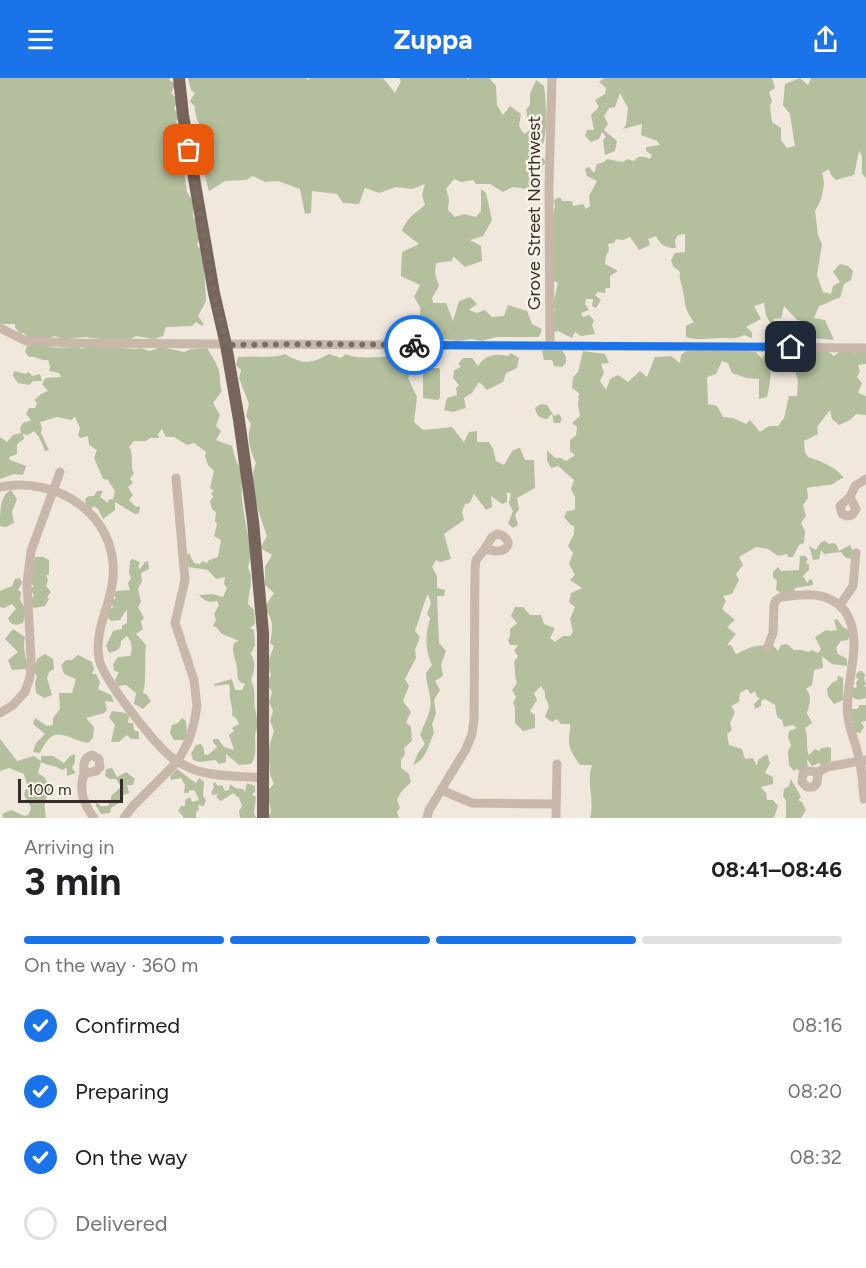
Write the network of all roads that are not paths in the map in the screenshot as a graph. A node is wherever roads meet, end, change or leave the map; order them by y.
1 (179, 78) edge
2 (552, 79) edge
3 (0, 328) edge
4 (226, 345) junction
5 (550, 345) junction
6 (866, 348) edge
7 (60, 472) dead end
8 (177, 478) dead end
9 (866, 479) edge
10 (0, 487) edge
11 (53, 490) junction
12 (850, 497) dead end
13 (484, 550) dead end
14 (856, 553) dead end
15 (840, 605) junction
16 (767, 649) dead end
17 (0, 713) edge
18 (863, 760) edge
19 (178, 761) junction
20 (557, 764) dead end
21 (818, 772) dead end
22 (84, 774) dead end
23 (263, 778) junction
24 (441, 790) junction
25 (864, 799) dead end
26 (556, 804) junction
27 (94, 818) edge
28 (124, 818) edge
29 (263, 818) edge
30 (427, 818) edge
31 (556, 818) edge

1 - 4 main road
2 - 5 street, Grove Street Northwest
3 - 4 street
4 - 5 street
4 - 23 main road
5 - 6 street
7 - 11 street
8 - 19 street
9 - 12 street
10 - 11 street
11 - 17 street
11 - 19 street
13 - 24 street
14 - 15 street
15 - 16 street
15 - 18 street
18 - 21 street
18 - 25 street
19 - 23 street
19 - 28 street
20 - 26 street
22 - 27 street
23 - 29 main road
24 - 26 street
24 - 30 street
26 - 31 street

